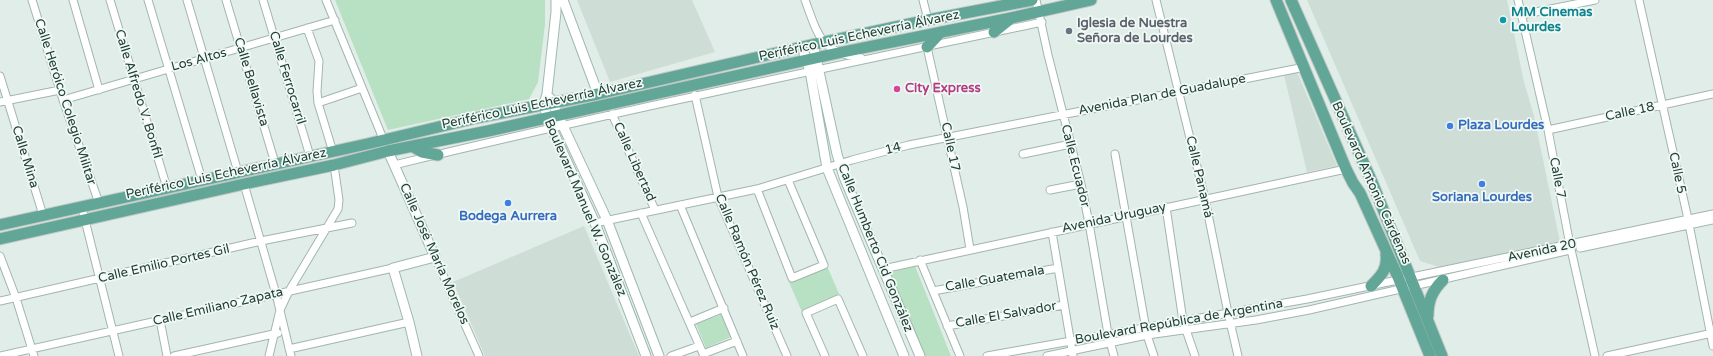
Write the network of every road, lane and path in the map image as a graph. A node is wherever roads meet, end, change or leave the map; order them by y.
1 (32, 0) edge
2 (73, 0) edge
3 (110, 0) edge
4 (148, 0) edge
5 (187, 0) edge
6 (226, 0) edge
7 (264, 0) edge
8 (326, 0) edge
9 (556, 0) edge
10 (563, 0) edge
11 (805, 0) edge
12 (923, 0) edge
13 (1032, 0) edge
14 (1036, 0) edge
15 (1091, 0) edge
16 (1156, 0) edge
17 (1276, 0) edge
18 (1290, 0) edge
19 (1518, 0) edge
20 (1595, 0) edge
21 (1639, 0) edge
22 (1521, 15) junction
23 (1040, 17) junction
24 (1011, 18) junction
25 (335, 20) junction
26 (928, 20) junction
27 (1302, 26) junction
28 (307, 28) junction
29 (1289, 30) junction
30 (941, 32) junction
31 (994, 32) junction
32 (275, 38) junction
33 (819, 43) junction
34 (927, 46) junction
35 (802, 47) junction
36 (241, 49) junction
37 (838, 54) junction
38 (204, 58) junction
39 (866, 59) junction
40 (813, 65) junction
41 (1305, 67) junction
42 (168, 68) junction
43 (0, 76) edge
44 (133, 79) junction
45 (362, 88) junction
46 (60, 90) junction
47 (99, 90) junction
48 (1179, 92) junction
49 (598, 94) junction
50 (1713, 94) edge
51 (695, 95) junction
52 (1317, 97) junction
53 (63, 100) junction
54 (548, 100) junction
55 (4, 101) edge
56 (318, 104) junction
57 (1662, 105) junction
58 (612, 114) junction
59 (1063, 114) junction
60 (554, 122) junction
61 (1548, 130) junction
62 (947, 137) junction
63 (367, 144) junction
64 (1071, 144) junction
65 (1356, 145) junction
66 (386, 146) junction
67 (412, 146) junction
68 (333, 152) junction
69 (1024, 154) dead end
70 (1115, 154) dead end
71 (438, 155) junction
72 (310, 156) junction
73 (275, 163) junction
74 (840, 164) junction
75 (334, 165) junction
76 (394, 165) junction
77 (827, 168) junction
78 (1346, 169) junction
79 (238, 172) junction
80 (202, 180) junction
81 (788, 180) junction
82 (244, 184) junction
83 (1081, 184) junction
84 (167, 188) junction
85 (757, 189) junction
86 (1050, 190) dead end
87 (1360, 193) junction
88 (718, 197) junction
89 (1205, 199) junction
90 (99, 203) junction
91 (680, 205) junction
92 (1166, 207) junction
93 (82, 208) junction
94 (655, 210) junction
95 (641, 213) junction
96 (1713, 214) edge
97 (43, 215) junction
98 (1127, 216) junction
99 (86, 220) junction
100 (607, 220) junction
101 (1713, 220) edge
102 (352, 223) dead end
103 (595, 223) junction
104 (1089, 223) junction
105 (1688, 223) junction
106 (0, 225) edge
107 (328, 228) junction
108 (1052, 232) junction
109 (0, 239) edge
110 (261, 241) junction
111 (1571, 247) junction
112 (970, 248) junction
113 (1385, 249) junction
114 (0, 256) edge
115 (435, 257) junction
116 (920, 260) junction
117 (881, 264) junction
118 (866, 266) junction
119 (393, 268) junction
120 (1058, 268) junction
121 (100, 279) junction
122 (1443, 280) junction
123 (1413, 282) junction
124 (1401, 285) junction
125 (1370, 286) junction
126 (289, 291) junction
127 (933, 291) junction
128 (276, 294) junction
129 (16, 298) junction
130 (1307, 300) junction
131 (0, 302) edge
132 (1064, 304) junction
133 (724, 308) junction
134 (280, 310) junction
135 (1309, 310) junction
136 (1228, 312) junction
137 (1428, 317) junction
138 (160, 320) junction
139 (1183, 321) junction
140 (409, 322) junction
141 (690, 322) junction
142 (1230, 323) junction
143 (947, 326) junction
144 (1146, 328) junction
145 (113, 330) junction
146 (1185, 330) junction
147 (286, 332) junction
148 (1712, 333) edge
149 (275, 334) junction
150 (1108, 334) junction
151 (1148, 336) junction
152 (737, 341) junction
153 (1069, 342) junction
154 (1109, 342) junction
155 (700, 346) junction
156 (1713, 346) edge
157 (33, 352) edge
158 (290, 352) edge
159 (1072, 353) edge
160 (703, 355) edge
161 (0, 356) edge
162 (119, 356) edge
163 (167, 356) edge
164 (174, 356) edge
165 (269, 356) edge
166 (417, 356) edge
167 (479, 356) edge
168 (646, 356) edge
169 (659, 356) edge
170 (670, 356) edge
171 (743, 356) edge
172 (786, 356) edge
173 (825, 356) edge
174 (862, 356) edge
175 (904, 356) edge
176 (920, 356) edge
177 (960, 356) edge
178 (987, 356) edge
179 (1047, 356) edge
180 (1114, 356) edge
181 (1154, 356) edge
182 (1195, 356) edge
183 (1238, 356) edge
184 (1430, 356) edge
185 (1442, 356) edge
186 (1595, 356) edge
187 (1607, 356) edge

1 - 46 street, Calle Heróico Colegio Militar
2 - 47 street
3 - 44 street, Calle Alfredo V. Bonfil
4 - 42 street
5 - 38 street
6 - 36 street, Calle Bellavista
7 - 32 street, Calle Ferrocarril
8 - 25 street
9 - 54 street, Boulevard Manuel W. González
10 - 49 street
11 - 33 street
12 - 26 street
13 - 26 main road, Periférico Luis Echeverría Álvarez
14 - 23 street, Calle Ecuador
15 - 23 main road, Periférico Luis Echeverría Álvarez
16 - 48 street, Calle Panamá
17 - 29 main road, Boulevard Antonio Cárdenas
18 - 27 main road, Boulevard Antonio Cárdenas
19 - 22 street, Calle 7
20 - 22 street
21 - 57 street, Calle 5
22 - 61 street, Calle 7
23 - 24 main road, Periférico Luis Echeverría Álvarez
23 - 31 street
23 - 59 street, Calle Ecuador
24 - 30 main road, Periférico Luis Echeverría Álvarez
24 - 31 main road
25 - 28 street, Los Altos
25 - 45 street
26 - 33 main road, Periférico Luis Echeverría Álvarez
27 - 29 main road
27 - 65 main road, Boulevard Antonio Cárdenas
28 - 32 street, Los Altos
28 - 56 street, Calle Ferrocarril
29 - 41 main road, Boulevard Antonio Cárdenas
30 - 34 main road
30 - 37 main road, Periférico Luis Echeverría Álvarez
31 - 34 street
32 - 36 street, Los Altos
32 - 72 street, Calle Ferrocarril
33 - 35 main road, Periférico Luis Echeverría Álvarez
33 - 37 street
33 - 40 street, Calle Humberto Cid González
34 - 39 street
34 - 62 street, Calle 17
35 - 40 street, Calle Humberto Cid González
35 - 49 main road, Periférico Luis Echeverría Álvarez
36 - 38 street, Los Altos
36 - 73 street, Calle Bellavista
37 - 39 street
37 - 40 main road, Periférico Luis Echeverría Álvarez
38 - 42 street, Los Altos
38 - 79 street
39 - 40 street
40 - 51 street
40 - 60 main road, Periférico Luis Echeverría Álvarez
40 - 74 street, Calle Humberto Cid González
40 - 77 street, Calle Humberto Cid González
41 - 48 street, Avenida Plan de Guadalupe
41 - 52 main road, Boulevard Antonio Cárdenas
42 - 44 street, Los Altos
42 - 80 street
43 - 55 street, Calle Mina
44 - 47 street, Los Altos
44 - 84 street, Calle Alfredo V. Bonfil
45 - 56 street
45 - 66 street
46 - 53 street, Calle Heróico Colegio Militar
46 - 55 street
47 - 53 street, Los Altos
48 - 59 street, Avenida Plan de Guadalupe
48 - 89 street, Calle Panamá
49 - 54 main road, Periférico Luis Echeverría Álvarez
50 - 57 street, Calle 18
51 - 58 street
51 - 88 street, Calle Ramón Pérez Ruiz
52 - 65 main road
52 - 78 main road, Boulevard Antonio Cárdenas
53 - 90 street, Calle Heróico Colegio Militar
54 - 60 street, Boulevard Manuel W. González
54 - 66 main road, Periférico Luis Echeverría Álvarez
55 - 97 street, Calle Mina
56 - 68 street, Calle Ferrocarril
57 - 61 street, Calle 18
57 - 105 street, Calle 5
58 - 60 street
58 - 94 street, Calle Libertad
59 - 62 street, Avenida Plan de Guadalupe
59 - 64 street, Calle Ecuador
60 - 67 main road, Periférico Luis Echeverría Álvarez
60 - 71 street
60 - 100 street, Boulevard Manuel W. González
60 - 103 street, Boulevard Manuel W. González
61 - 111 street, Calle 7
62 - 74 street, 14
62 - 112 street, Calle 17
63 - 66 main road, Periférico Luis Echeverría Álvarez
63 - 68 main road, Periférico Luis Echeverría Álvarez
63 - 75 main road
64 - 69 street
64 - 83 street, Calle Ecuador
65 - 87 main road
65 - 123 main road, Boulevard Antonio Cárdenas
66 - 67 main road, Periférico Luis Echeverría Álvarez
66 - 75 main road, Periférico Luis Echeverría Álvarez
66 - 76 street, Calle José María Morelos
67 - 71 main road
68 - 72 main road, Periférico Luis Echeverría Álvarez
70 - 98 street
71 - 76 street
72 - 73 main road, Periférico Luis Echeverría Álvarez
73 - 79 main road, Periférico Luis Echeverría Álvarez
74 - 77 street, 14
74 - 117 street, Calle Humberto Cid González
75 - 82 main road, Periférico Luis Echeverría Álvarez
75 - 107 street
76 - 115 street, Calle José María Morelos
77 - 81 street, 14
77 - 118 street, Calle Humberto Cid González
78 - 87 main road, Boulevard Antonio Cárdenas
78 - 89 street, Avenida Uruguay
79 - 80 main road, Periférico Luis Echeverría Álvarez
80 - 84 main road, Periférico Luis Echeverría Álvarez
81 - 85 street, 14
81 - 85 street
82 - 99 main road, Periférico Luis Echeverría Álvarez
82 - 110 street
83 - 86 street
83 - 104 street, Calle Ecuador
84 - 90 main road, Periférico Luis Echeverría Álvarez
85 - 88 street, 14
87 - 113 main road, Boulevard Antonio Cárdenas
88 - 91 street, 14
88 - 172 street, Calle Ramón Pérez Ruiz
89 - 92 street, Avenida Uruguay
89 - 136 street, Calle Panamá
90 - 93 main road, Periférico Luis Echeverría Álvarez
91 - 94 street, 14
91 - 133 street
92 - 98 street, Avenida Uruguay
92 - 139 street
93 - 97 main road, Periférico Luis Echeverría Álvarez
93 - 99 street
94 - 95 street, 14
95 - 100 street, 14
95 - 141 street
96 - 105 street, Avenida 20
97 - 106 main road, Periférico Luis Echeverría Álvarez
98 - 104 street, Avenida Uruguay
98 - 144 street
99 - 109 main road, Periférico Luis Echeverría Álvarez
99 - 121 street
100 - 103 street, 14
100 - 169 street, Boulevard Manuel W. González
101 - 105 street, Avenida 20
102 - 107 street, Calle Emilio Portes Gil
103 - 168 street, Boulevard Manuel W. González
104 - 108 street, Avenida Uruguay
104 - 150 street, Calle Ecuador
105 - 111 street, Avenida 20
105 - 148 street, Calle 5
107 - 110 street, Calle Emilio Portes Gil
107 - 126 street
108 - 112 street, Avenida Uruguay
108 - 120 street
110 - 121 street, Calle Emilio Portes Gil
110 - 128 street
111 - 122 street, Avenida 20
111 - 123 street, Avenida 20
111 - 186 street, Calle 7
112 - 116 street, Avenida Uruguay
113 - 124 main road, Boulevard Antonio Cárdenas
113 - 125 main road
114 - 129 street
115 - 119 street, Calle Emiliano Zapata
115 - 167 street, Calle José María Morelos
116 - 117 street, Avenida Uruguay
116 - 127 street
117 - 118 street
117 - 176 street, Calle Humberto Cid González
118 - 175 street, Calle Humberto Cid González
119 - 126 street, Calle Emiliano Zapata
119 - 140 street
120 - 127 street, Calle Guatemala
120 - 132 street
121 - 129 street, Calle Emilio Portes Gil
121 - 145 street
122 - 123 street, Avenida 20
122 - 137 main road
123 - 124 street, Avenida 20
123 - 137 main road, Boulevard Antonio Cárdenas
124 - 125 street, Avenida 20
124 - 135 street, Boulevard República de Argentina
124 - 184 main road, Boulevard Antonio Cárdenas
125 - 130 street, Boulevard República de Argentina
126 - 128 street, Calle Emiliano Zapata
126 - 134 street
127 - 143 street
128 - 134 street
128 - 138 street, Calle Emiliano Zapata
129 - 131 street, Calle Emilio Portes Gil
129 - 157 street
130 - 135 street
130 - 136 street, Boulevard República de Argentina
132 - 143 street, Calle El Salvador
132 - 153 street
133 - 141 street
133 - 152 street
134 - 147 street
134 - 149 street
135 - 142 street, Boulevard República de Argentina
136 - 139 street, Boulevard República de Argentina
136 - 142 street, Calle Panamá
137 - 185 main road, Boulevard Antonio Cárdenas
138 - 145 street, Calle Emiliano Zapata
138 - 163 street
139 - 144 street, Boulevard República de Argentina
139 - 146 street
140 - 158 street
140 - 166 street
141 - 155 street
142 - 146 street, Boulevard República de Argentina
142 - 183 street, Calle Panamá
143 - 177 street
144 - 150 street, Boulevard República de Argentina
144 - 151 street
145 - 157 street, Calle Emiliano Zapata
145 - 162 street
146 - 151 street, Boulevard República de Argentina
146 - 182 street
147 - 149 street
147 - 158 street
148 - 156 street, Calle 5
148 - 187 street
149 - 164 street
149 - 165 street
150 - 153 street, Boulevard República de Argentina
150 - 154 street, Calle Ecuador
151 - 154 street, Boulevard República de Argentina
151 - 181 street
152 - 160 street
152 - 171 street
153 - 159 street
153 - 178 street, Boulevard República de Argentina
154 - 159 street, Boulevard República de Argentina
154 - 180 street, Calle Ecuador
155 - 160 street
155 - 170 street
157 - 161 street, Calle Emiliano Zapata
159 - 179 street, Boulevard República de Argentina
173 - 174 street

